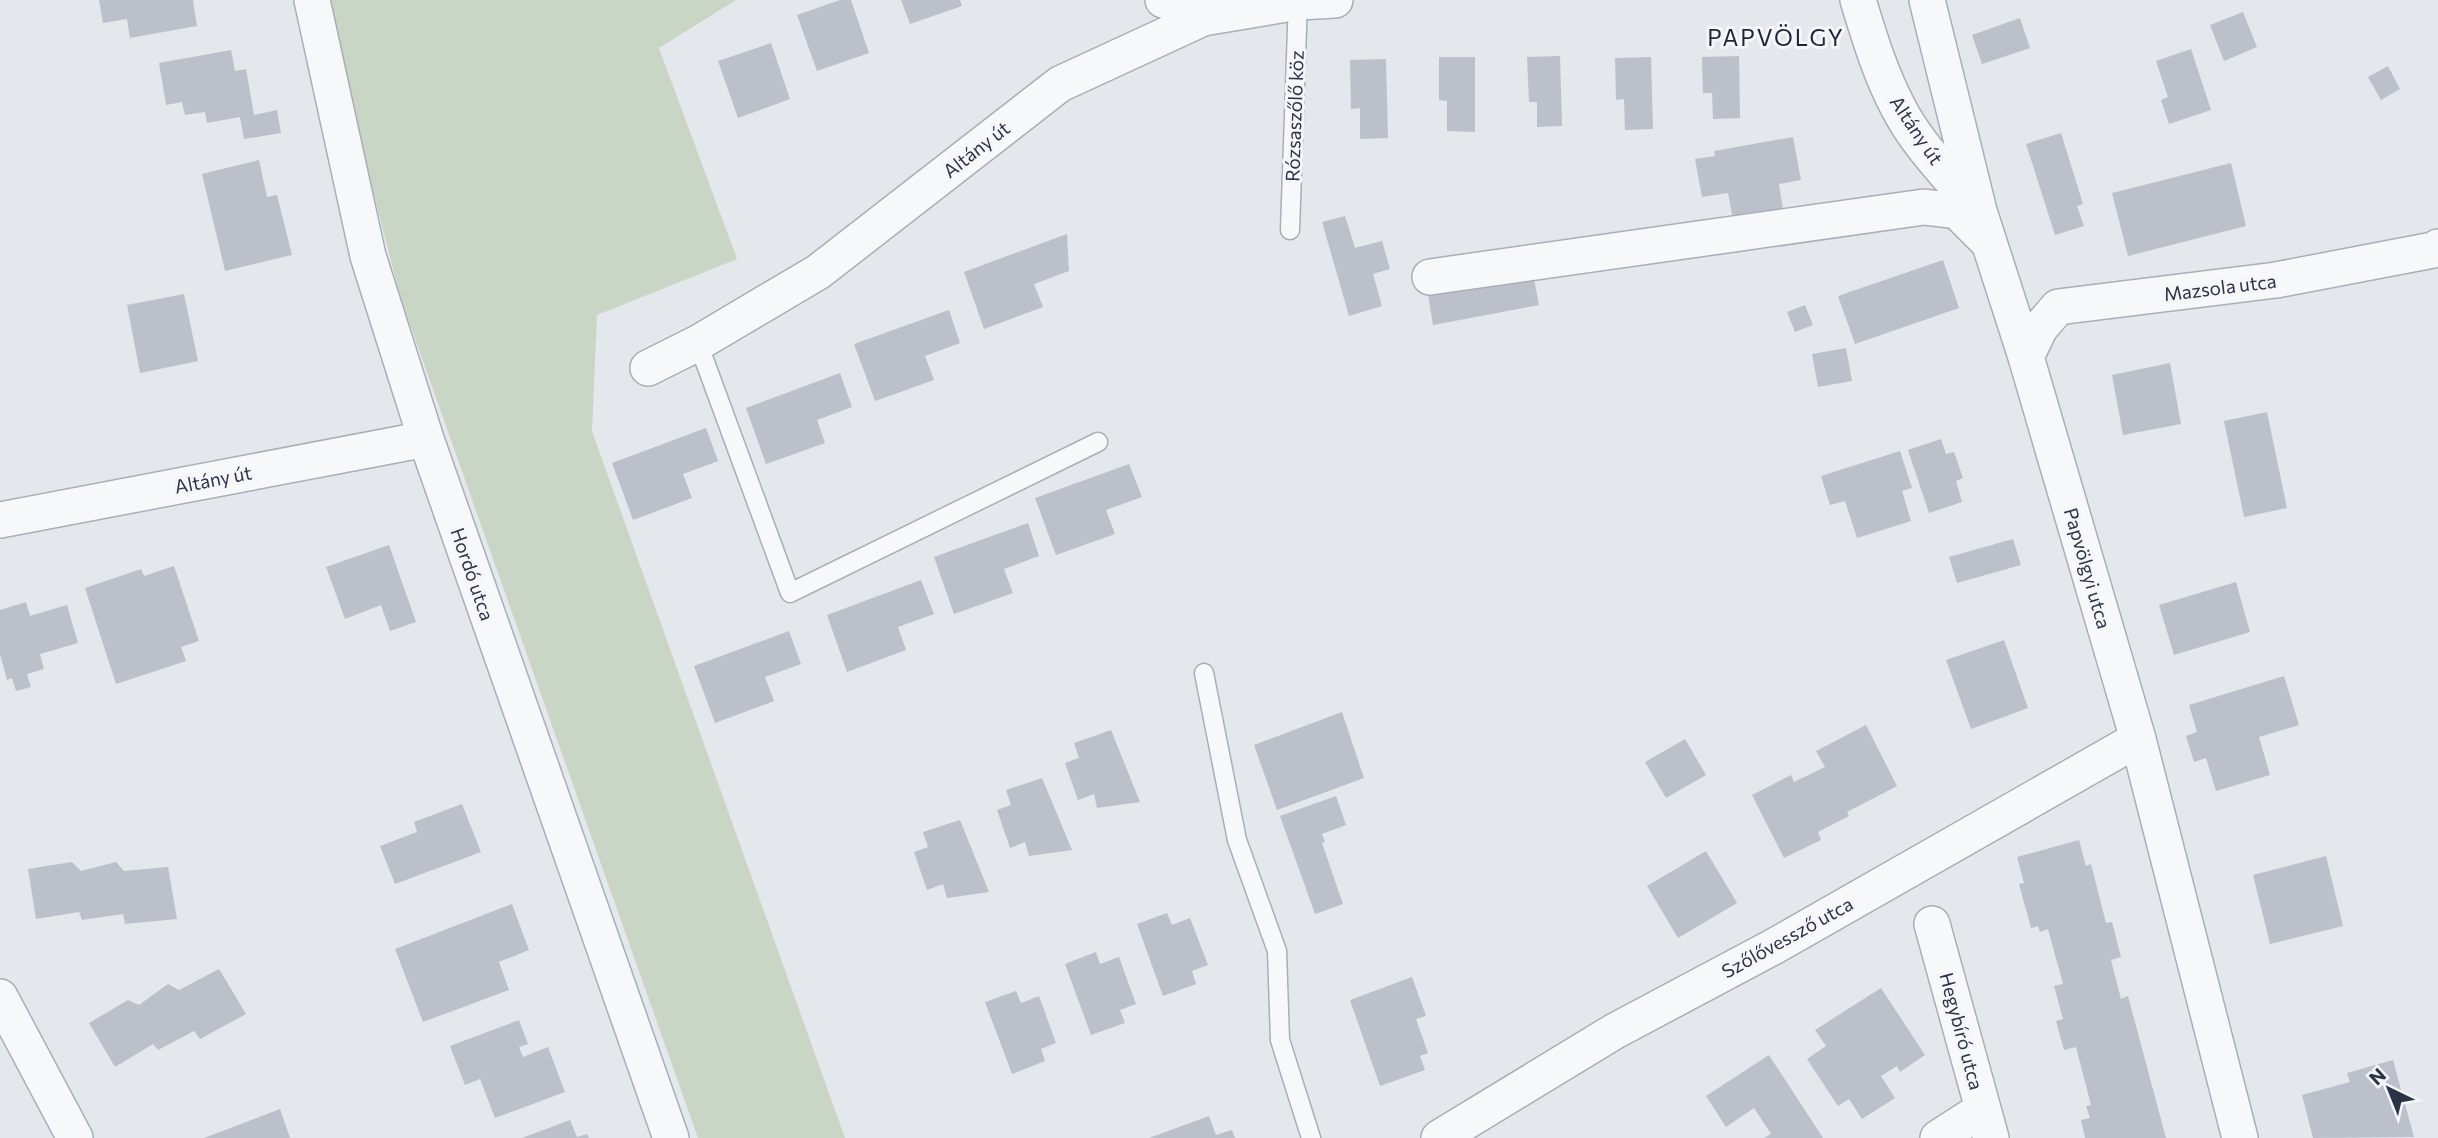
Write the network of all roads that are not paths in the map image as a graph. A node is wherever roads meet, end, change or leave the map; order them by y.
1 (312, 0) edge
2 (1163, 0) edge
3 (1335, 0) edge
4 (1858, 0) edge
5 (1927, 0) edge
6 (1298, 1) edge
7 (1203, 18) junction
8 (1979, 211) junction
9 (1290, 230) dead end
10 (1991, 244) junction
11 (2438, 247) edge
12 (1430, 277) dead end
13 (698, 343) junction
14 (2026, 357) junction
15 (648, 368) dead end
16 (426, 439) junction
17 (1098, 442) dead end
18 (0, 520) edge
19 (1204, 673) dead end
20 (2138, 739) junction
21 (1932, 924) dead end
22 (0, 997) edge
23 (1987, 1124) edge
24 (75, 1138) edge
25 (671, 1138) edge
26 (1311, 1138) edge
27 (1439, 1138) edge
28 (1938, 1138) edge
29 (2240, 1138) edge

1 - 16 street, Hordó utca
2 - 7 street
3 - 6 street, Altány út
4 - 8 street, Altány út
5 - 8 street, Papvölgyi utca
6 - 7 street, Altány út
6 - 9 lane, Rózsaszőlő köz
7 - 13 street, Altány út
8 - 10 street, Papvölgyi utca
10 - 12 street
10 - 14 street, Papvölgyi utca
11 - 14 street, Mazsola utca
13 - 15 street, Altány út
13 - 17 lane
14 - 20 street, Papvölgyi utca
16 - 18 street, Altány út
16 - 25 street, Hordó utca
19 - 26 lane
20 - 27 street, Szőlővessző utca
20 - 29 street, Papvölgyi utca
21 - 23 street, Hegybíró utca
22 - 24 street
23 - 28 street

